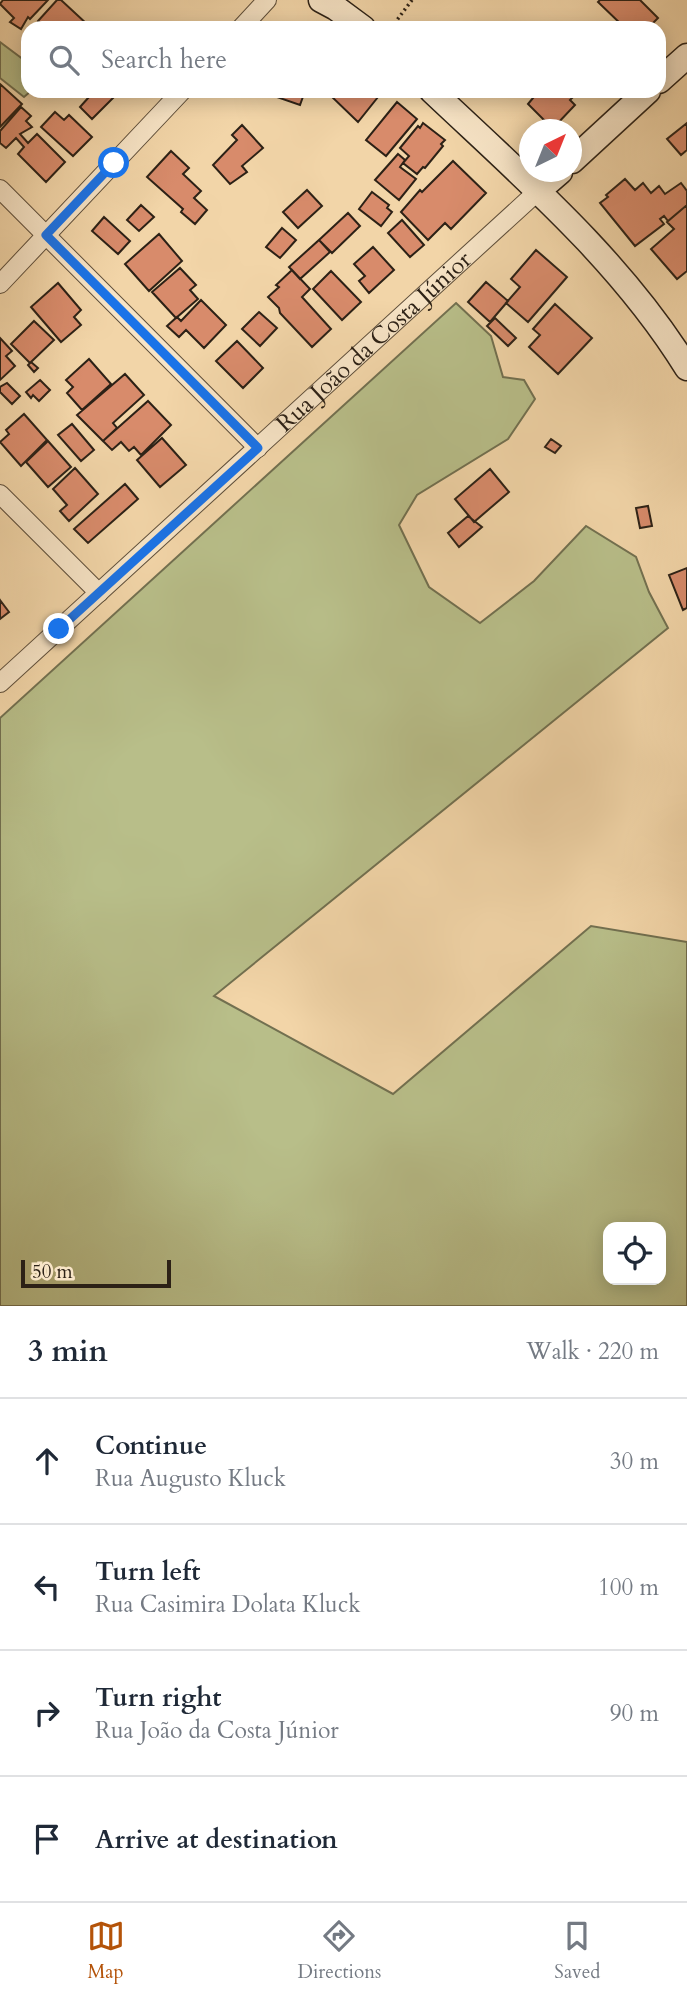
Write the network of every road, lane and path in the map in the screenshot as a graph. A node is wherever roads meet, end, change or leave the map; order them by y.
1 (267, 0) edge
2 (321, 0) edge
3 (412, 0) edge
4 (248, 21) edge
5 (354, 21) edge
6 (396, 21) edge
7 (687, 55) edge
8 (666, 74) edge
9 (175, 98) edge
10 (439, 98) edge
11 (640, 98) edge
12 (582, 152) edge
13 (548, 182) edge
14 (0, 189) edge
15 (538, 191) junction
16 (46, 235) junction
17 (0, 284) edge
18 (687, 368) edge
19 (258, 448) junction
20 (0, 494) edge
21 (99, 593) junction
22 (0, 683) edge

1 - 4 street
2 - 5 main road
3 - 6 path
7 - 8 main road
9 - 16 street
10 - 15 main road
11 - 12 main road
13 - 15 main road, Rua João da Costa Júnior
14 - 16 street
15 - 18 main road
15 - 19 street, Rua João da Costa Júnior
16 - 17 street
16 - 19 street
19 - 21 street, Rua João da Costa Júnior
20 - 21 street
21 - 22 street, Rua João da Costa Júnior

